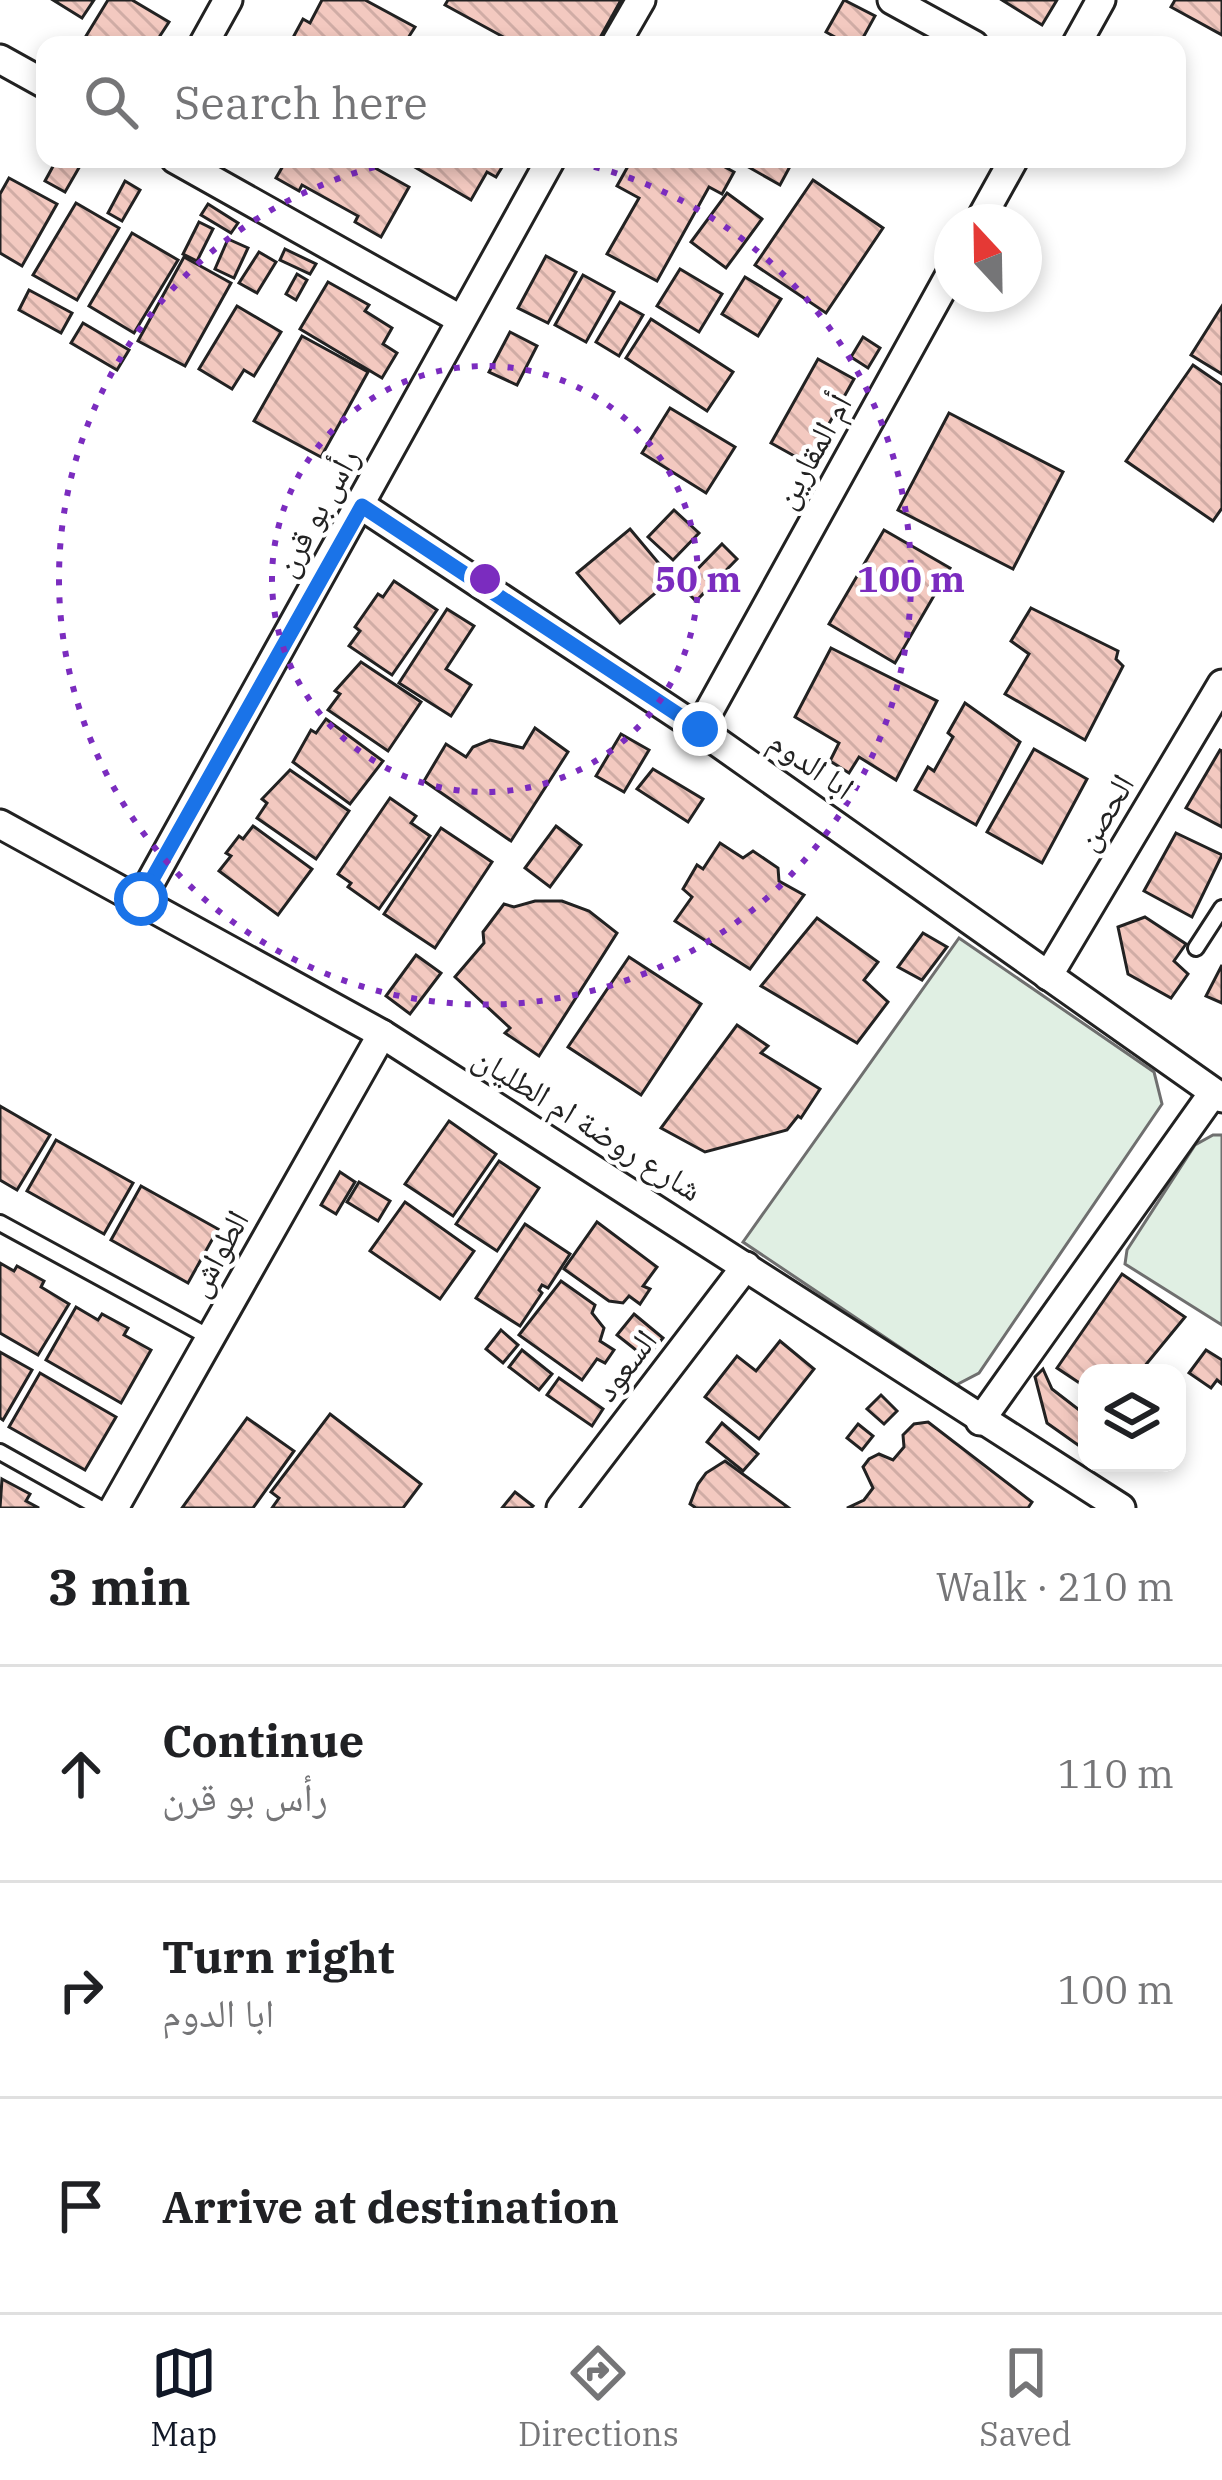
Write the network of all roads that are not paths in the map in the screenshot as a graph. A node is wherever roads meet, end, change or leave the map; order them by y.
1 (228, 0) edge
2 (641, 0) edge
3 (892, 0) edge
4 (1101, 0) edge
5 (208, 36) edge
6 (620, 36) edge
7 (958, 36) edge
8 (1081, 36) edge
9 (0, 58) edge
10 (36, 80) edge
11 (191, 168) edge
12 (545, 168) edge
13 (1009, 168) edge
14 (989, 204) edge
15 (934, 304) edge
16 (460, 319) junction
17 (362, 506) junction
18 (1222, 684) edge
19 (700, 729) junction
20 (0, 824) edge
21 (141, 899) junction
22 (1222, 908) edge
23 (1196, 948) dead end
24 (1048, 976) junction
25 (382, 1034) junction
26 (1217, 1096) edge
27 (0, 1223) edge
28 (746, 1266) junction
29 (211, 1338) junction
30 (980, 1421) junction
31 (0, 1452) edge
32 (1080, 1498) edge
33 (100, 1508) edge
34 (114, 1508) edge
35 (562, 1508) edge
36 (1121, 1508) edge

1 - 5 street
2 - 6 street
3 - 7 street
4 - 8 street
9 - 10 street
11 - 16 street
12 - 16 street, رأس بو قرن
13 - 14 street
15 - 19 street, أم المقارين
16 - 17 street, رأس بو قرن
17 - 19 street, ابا الدوم
17 - 21 street, رأس بو قرن
18 - 24 street, الحصن
19 - 24 street, ابا الدوم
20 - 21 street, شارع روضة ام الطليان
21 - 25 street, شارع روضة ام الطليان
22 - 23 lane
24 - 26 street, ابا الدوم
25 - 28 street, شارع روضة ام الطليان
25 - 29 street, الطواش
26 - 30 street, ابا الدوم
27 - 29 lane
28 - 30 street, شارع روضة ام الطليان
28 - 35 street, السعود
29 - 34 street, الطواش
30 - 32 street, شارع روضة ام الطليان
31 - 33 lane
32 - 36 street, شارع روضة ام الطليان

